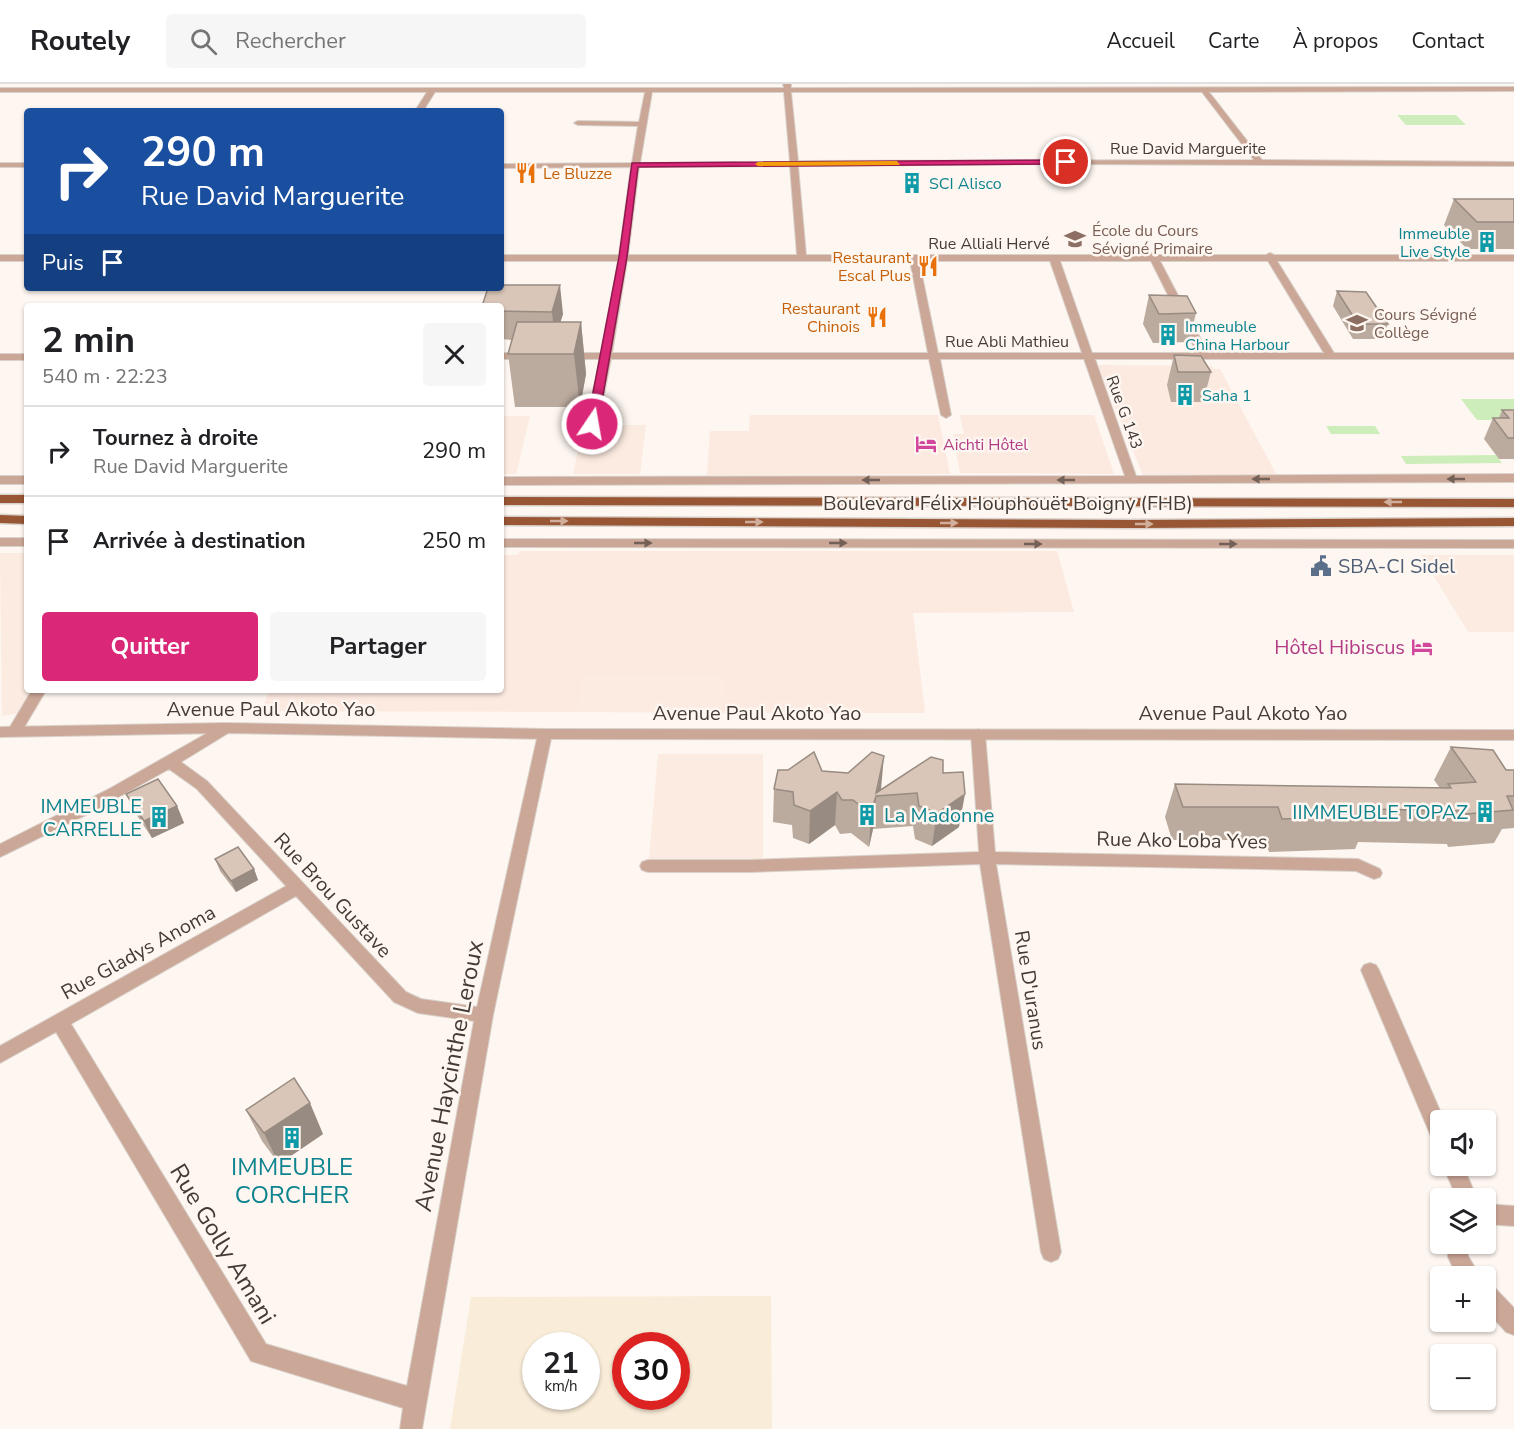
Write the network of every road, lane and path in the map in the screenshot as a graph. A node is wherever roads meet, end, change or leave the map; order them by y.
1 (164, 84) edge
2 (272, 87) edge
3 (787, 87) edge
4 (874, 87) edge
5 (433, 89) junction
6 (649, 89) junction
7 (1514, 89) edge
8 (0, 90) edge
9 (157, 90) junction
10 (1205, 91) junction
11 (422, 108) edge
12 (579, 123) dead end
13 (641, 124) junction
14 (1260, 163) junction
15 (634, 164) junction
16 (794, 164) junction
17 (1514, 164) edge
18 (0, 165) edge
19 (24, 165) edge
20 (504, 166) edge
21 (1153, 256) junction
22 (1270, 256) junction
23 (623, 257) junction
24 (0, 258) edge
25 (24, 258) edge
26 (504, 258) edge
27 (802, 258) junction
28 (914, 258) junction
29 (1054, 258) junction
30 (1514, 258) edge
31 (560, 356) edge
32 (607, 356) junction
33 (1088, 356) junction
34 (1204, 356) junction
35 (1331, 356) junction
36 (1514, 356) edge
37 (0, 357) edge
38 (24, 357) edge
39 (504, 357) edge
40 (536, 357) edge
41 (935, 357) junction
42 (946, 415) dead end
43 (592, 424) dead end
44 (1514, 478) edge
45 (0, 480) edge
46 (24, 480) edge
47 (1132, 480) junction
48 (504, 481) edge
49 (0, 499) edge
50 (24, 499) edge
51 (504, 501) edge
52 (1514, 503) edge
53 (0, 519) edge
54 (24, 520) edge
55 (504, 521) edge
56 (1514, 522) edge
57 (0, 542) edge
58 (24, 542) edge
59 (504, 543) edge
60 (1514, 544) edge
61 (37, 693) edge
62 (225, 728) junction
63 (7, 732) edge
64 (545, 734) junction
65 (978, 734) junction
66 (1514, 735) edge
67 (171, 763) junction
68 (0, 851) edge
69 (987, 858) junction
70 (648, 866) dead end
71 (1374, 873) dead end
72 (297, 888) junction
73 (1370, 970) dead end
74 (484, 1015) junction
75 (60, 1022) junction
76 (0, 1055) edge
77 (1430, 1111) edge
78 (1496, 1215) edge
79 (1514, 1216) edge
80 (1052, 1252) dead end
81 (1496, 1305) edge
82 (1514, 1324) edge
83 (415, 1400) junction
84 (411, 1429) edge

1 - 9 street
2 - 5 street
2 - 9 street
3 - 4 street
3 - 6 street
3 - 16 street
4 - 10 street
5 - 6 street
5 - 11 street
6 - 13 street
7 - 10 street
8 - 9 street
10 - 14 street
12 - 13 street
13 - 15 street
14 - 16 street, Rue David Marguerite
14 - 17 street, Rue David Marguerite
15 - 16 street, Rue David Marguerite
15 - 20 street, Rue David Marguerite
15 - 23 street
16 - 27 street
18 - 19 street
21 - 22 street, Rue Alliali Hervé
21 - 29 street, Rue Alliali Hervé
21 - 34 street
22 - 30 street, Rue Alliali Hervé
22 - 35 street
23 - 26 street, Rue Alliali Hervé
23 - 27 street, Rue Alliali Hervé
23 - 32 street
24 - 25 street
27 - 28 street, Rue Alliali Hervé
28 - 29 street, Rue Alliali Hervé
28 - 41 street
29 - 33 street, Rue G 143
31 - 32 street, Rue Abli Mathieu
32 - 41 street, Rue Abli Mathieu
32 - 43 street
33 - 34 street, Rue Abli Mathieu
33 - 41 street, Rue Abli Mathieu
33 - 47 street, Rue G 143
34 - 35 street, Rue Abli Mathieu
35 - 36 street, Rue Abli Mathieu
37 - 38 street
39 - 40 street
41 - 42 street
44 -> 47 street
45 - 46 street
47 -> 48 street
49 - 50 highway
52 -> 51 highway, Boulevard Félix Houphouët Boigny (FHB)
53 - 54 highway
55 -> 56 highway, Boulevard Félix Houphouët Boigny (FHB)
57 - 58 street
59 -> 60 street
61 - 63 street
62 - 63 street, Avenue Paul Akoto Yao
62 - 64 street, Avenue Paul Akoto Yao
62 - 67 street
64 - 65 street, Avenue Paul Akoto Yao
64 - 74 street, Avenue Haycinthe Leroux
65 - 66 street, Avenue Paul Akoto Yao
65 - 69 street, Rue D'uranus
67 - 68 street
67 - 72 street, Rue Brou Gustave
69 - 70 street, Rue Ako Loba Yves
69 - 71 street, Rue Ako Loba Yves
69 - 80 street, Rue D'uranus
72 - 74 street, Rue Brou Gustave
72 - 75 street, Rue Gladys Anoma
73 - 77 street
74 - 83 street, Avenue Haycinthe Leroux
75 - 76 street, Rue Gladys Anoma
75 - 83 street, Rue Golly Amani
78 - 79 street
81 - 82 street
83 - 84 street, Avenue Haycinthe Leroux

